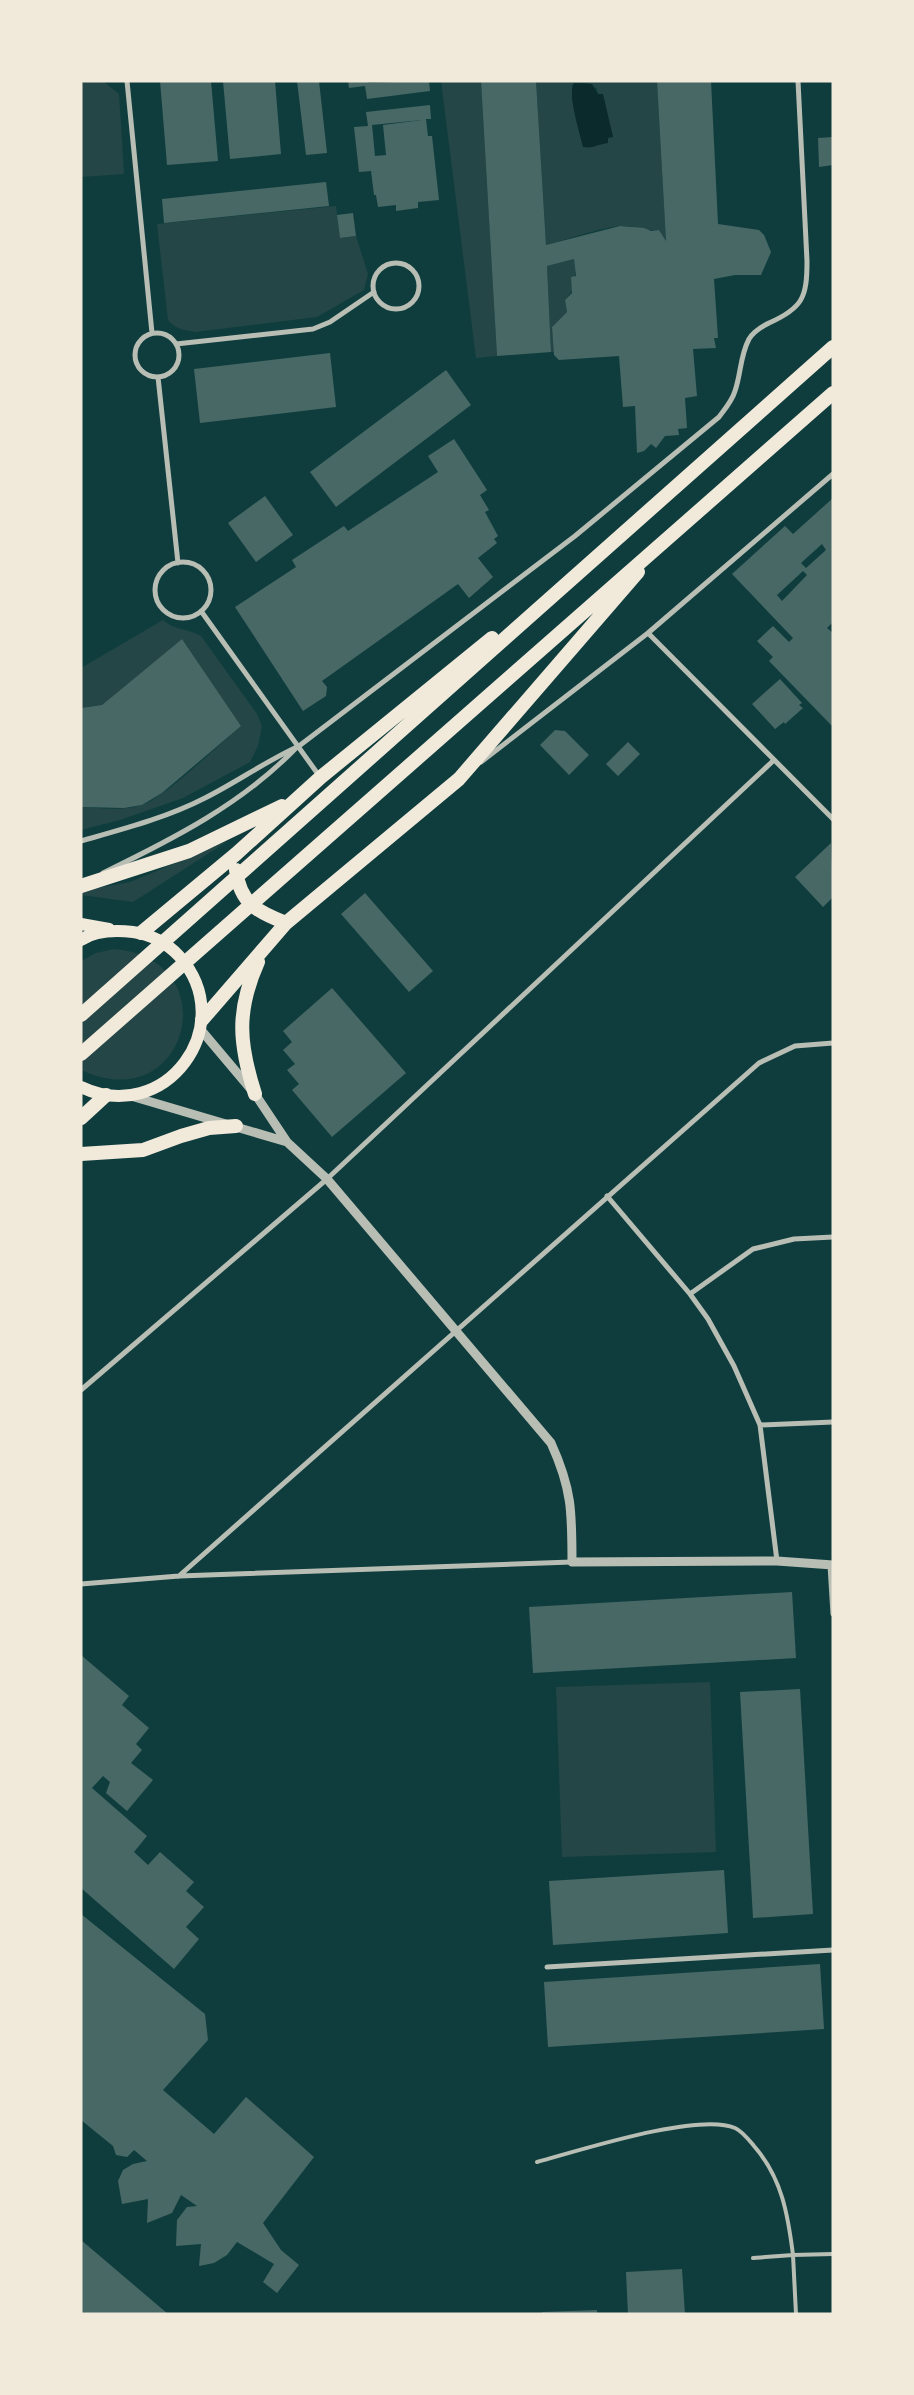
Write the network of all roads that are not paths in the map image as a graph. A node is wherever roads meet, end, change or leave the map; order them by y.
1 (127, 81) edge
2 (798, 81) edge
3 (374, 292) junction
4 (152, 333) junction
5 (176, 344) junction
6 (833, 347) edge
7 (158, 377) junction
8 (833, 393) edge
9 (833, 474) edge
10 (646, 514) junction
11 (672, 532) junction
12 (178, 563) junction
13 (201, 611) junction
14 (648, 633) junction
15 (298, 746) junction
16 (774, 760) junction
17 (321, 777) junction
18 (459, 779) junction
19 (296, 800) junction
20 (833, 819) edge
21 (81, 841) edge
22 (236, 854) junction
23 (81, 885) edge
24 (286, 923) junction
25 (81, 924) edge
26 (114, 930) junction
27 (141, 933) junction
28 (81, 940) edge
29 (263, 951) junction
30 (81, 1015) edge
31 (201, 1025) junction
32 (833, 1043) edge
33 (81, 1054) edge
34 (81, 1087) edge
35 (254, 1094) junction
36 (106, 1095) junction
37 (131, 1096) junction
38 (81, 1118) edge
39 (236, 1126) junction
40 (287, 1142) junction
41 (81, 1154) edge
42 (327, 1179) junction
43 (607, 1196) junction
44 (833, 1237) edge
45 (690, 1294) junction
46 (455, 1330) junction
47 (81, 1390) edge
48 (833, 1422) edge
49 (760, 1424) junction
50 (777, 1561) junction
51 (572, 1562) junction
52 (831, 1565) edge
53 (179, 1576) junction
54 (81, 1584) edge
55 (833, 1614) edge
56 (833, 1950) edge
57 (547, 1967) dead end
58 (537, 2162) dead end
59 (833, 2254) edge
60 (793, 2255) junction
61 (753, 2258) dead end
62 (796, 2314) edge

1 - 4 street
2 - 15 street
3 - 3 street
3 - 5 street
4 - 5 street
4 - 7 street
5 - 7 street
6 - 10 highway
7 - 12 street
8 - 11 highway
9 - 14 street
10 - 17 highway
10 - 30 highway
11 - 18 highway
11 - 33 highway
12 - 13 street
12 - 13 street
13 - 15 street
14 - 16 street
14 - 18 street
15 - 17 street
15 - 21 street
15 - 23 street
16 - 20 street
16 - 42 street
17 - 19 highway
18 - 24 highway
19 - 22 highway
19 - 23 highway
22 - 24 highway
22 - 27 highway
24 - 29 highway
25 - 26 main road
26 - 27 main road
26 - 28 main road
27 - 31 main road
29 - 31 highway
29 - 35 highway
31 - 35 street
31 - 37 main road
32 - 43 street
34 - 36 main road
35 - 40 street
36 - 37 main road
36 - 38 highway
37 - 39 street
39 - 40 street
39 - 41 highway
40 - 42 street
42 - 46 street
42 - 47 street
43 - 45 street
43 - 46 street
44 - 45 street
45 - 49 street
46 - 51 street
46 - 53 street
48 - 49 street
49 - 50 street
50 - 51 street
50 - 52 street
51 - 53 street
52 - 55 street
53 - 54 street
56 - 57 street
58 - 60 lane
59 - 60 lane
60 - 61 lane
60 - 62 lane

